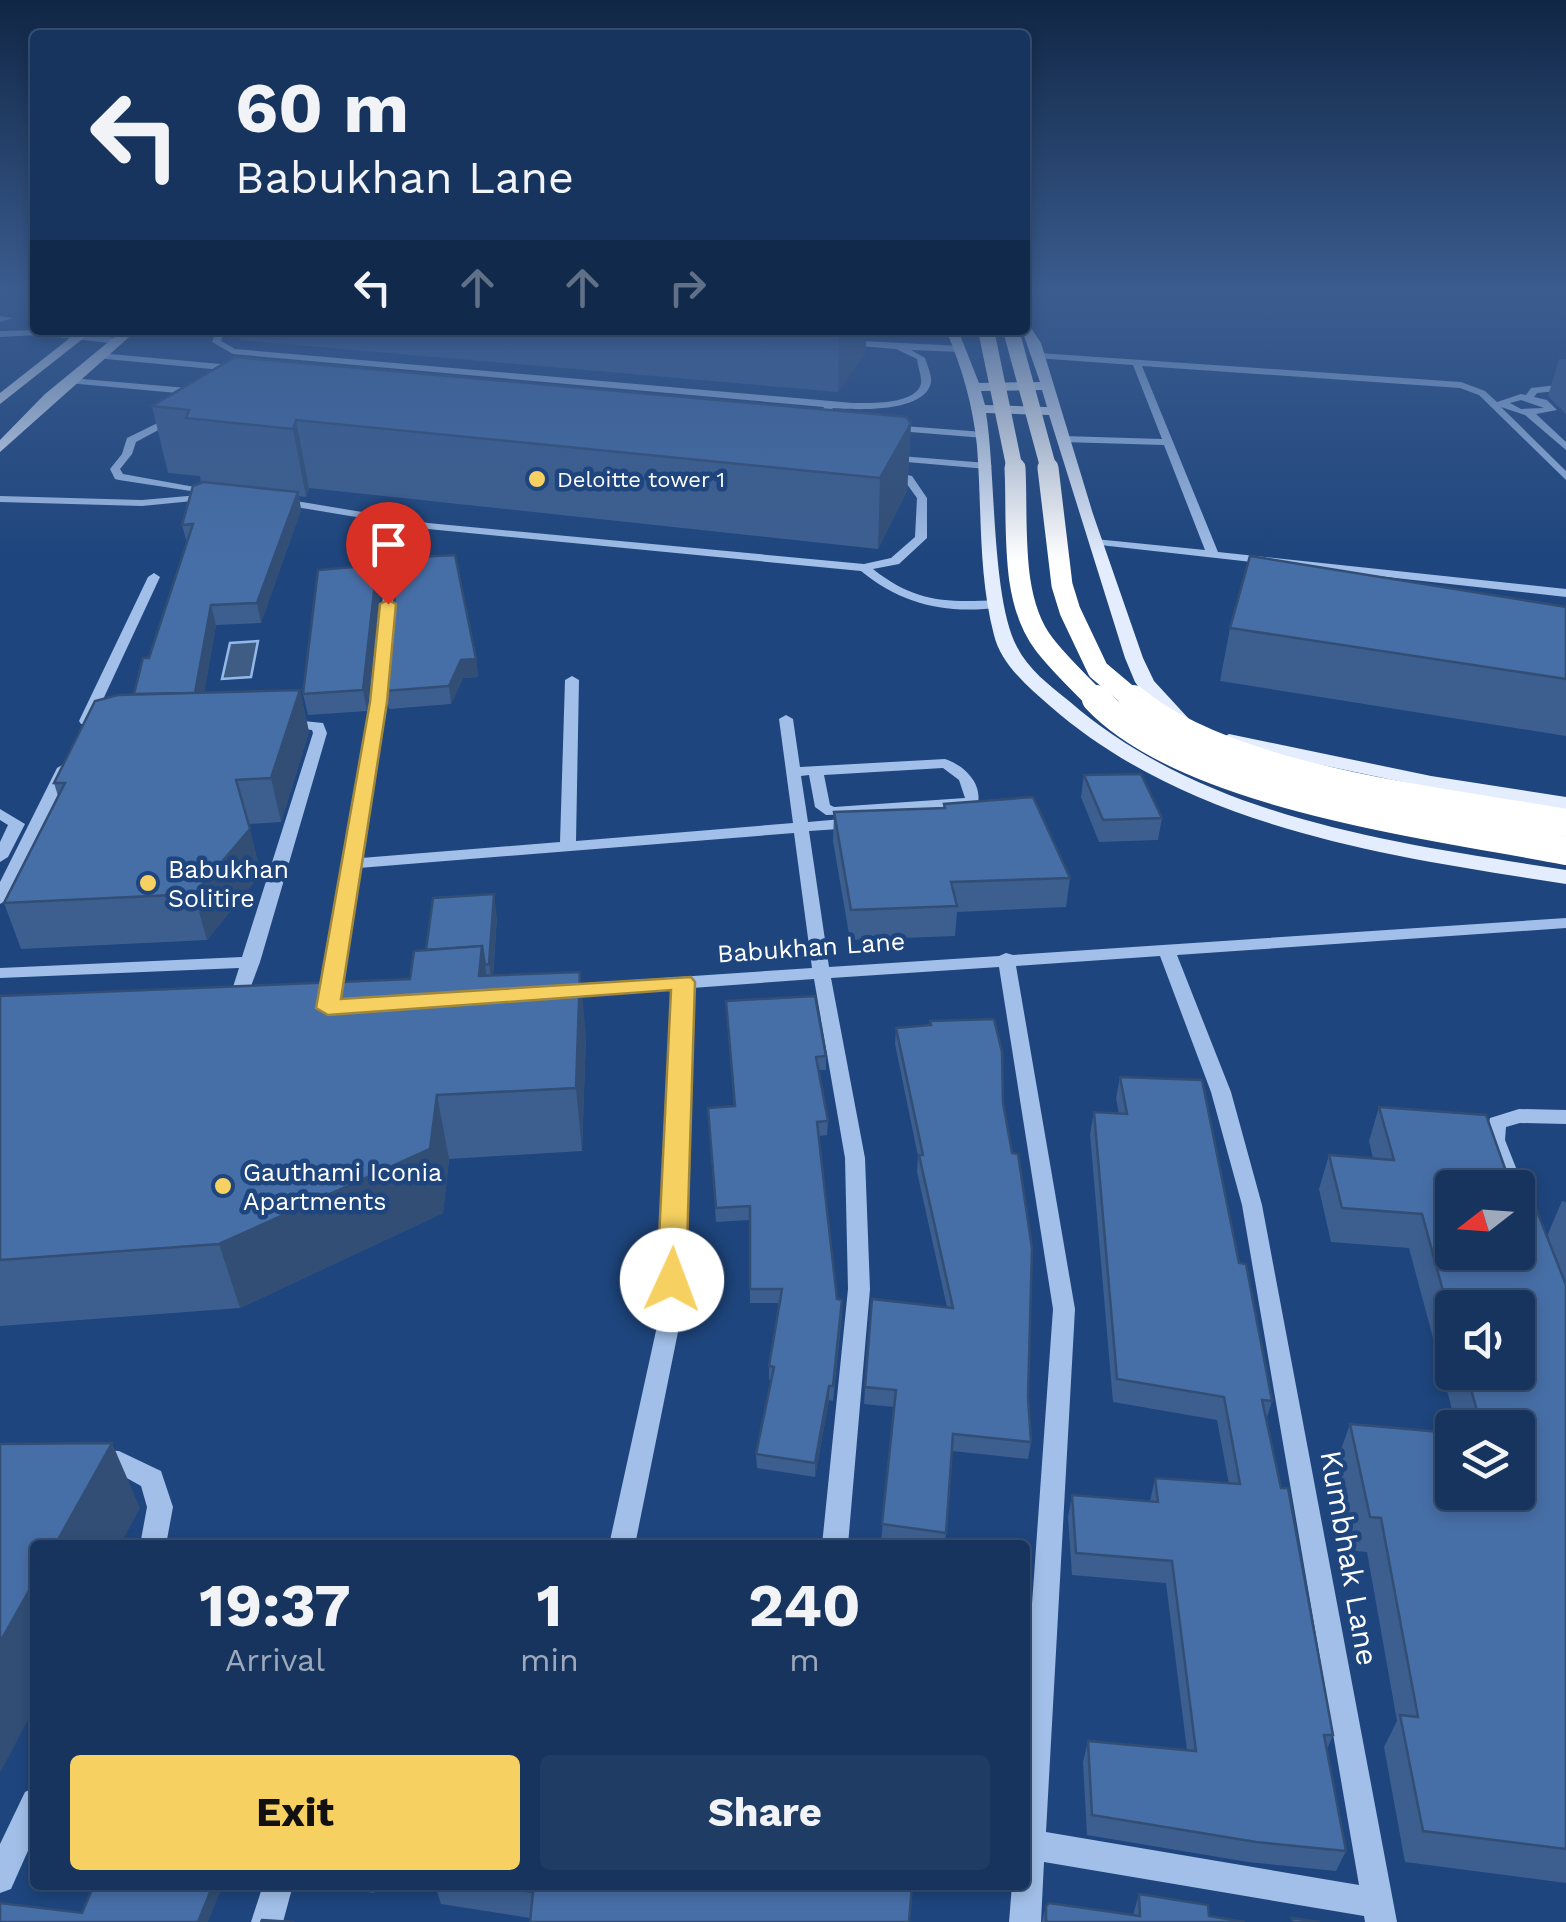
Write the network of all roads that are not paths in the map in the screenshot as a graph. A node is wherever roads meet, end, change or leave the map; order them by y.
1 (23, 382) edge
2 (71, 382) edge
3 (80, 382) edge
4 (576, 382) edge
5 (926, 382) edge
6 (971, 382) edge
7 (998, 382) edge
8 (1025, 382) edge
9 (1047, 382) edge
10 (1144, 382) edge
11 (1427, 382) edge
12 (972, 386) junction
13 (1048, 386) junction
14 (1566, 387) edge
15 (209, 393) edge
16 (1530, 398) junction
17 (0, 400) edge
18 (830, 405) junction
19 (978, 409) junction
20 (1055, 410) junction
21 (197, 414) edge
22 (1528, 414) junction
23 (836, 424) edge
24 (868, 427) edge
25 (984, 434) junction
26 (1062, 436) junction
27 (1168, 442) junction
28 (1566, 447) edge
29 (0, 448) edge
30 (870, 456) edge
31 (988, 466) junction
32 (878, 472) edge
33 (1566, 477) edge
34 (258, 498) edge
35 (0, 499) edge
36 (1095, 542) junction
37 (1213, 555) junction
38 (864, 568) junction
39 (391, 577) dead end
40 (154, 578) dead end
41 (1566, 593) edge
42 (997, 604) junction
43 (572, 680) dead end
44 (786, 719) dead end
45 (265, 724) edge
46 (84, 728) edge
47 (76, 744) edge
48 (816, 770) junction
49 (792, 772) junction
50 (1566, 804) edge
51 (981, 813) edge
52 (0, 814) edge
53 (889, 814) junction
54 (1566, 824) edge
55 (799, 827) junction
56 (568, 843) junction
57 (1566, 851) edge
58 (0, 857) edge
59 (351, 864) junction
60 (1566, 877) edge
61 (0, 900) edge
62 (1559, 924) edge
63 (1566, 942) edge
64 (1166, 948) junction
65 (1006, 958) junction
66 (251, 962) junction
67 (821, 971) junction
68 (0, 973) edge
69 (683, 982) junction
70 (545, 992) edge
71 (347, 1006) edge
72 (232, 1016) edge
73 (1566, 1117) edge
74 (1507, 1170) edge
75 (81, 1460) edge
76 (153, 1540) edge
77 (623, 1540) edge
78 (835, 1540) edge
79 (1030, 1788) edge
80 (30, 1813) edge
81 (1030, 1845) edge
82 (0, 1878) edge
83 (277, 1890) edge
84 (1025, 1890) edge
85 (1379, 1912) edge
86 (267, 1922) edge
87 (1024, 1922) edge

1 - 17 main road
2 - 29 main road
3 - 15 street
4 - 18 street
5 - 18 street
6 - 12 main road
7 - 57 highway, bridge
8 - 54 highway, bridge
9 - 13 main road
10 - 27 street
11 - 33 street
12 - 13 main road
12 - 19 main road
13 - 20 main road
14 - 16 street
16 - 22 street
16 - 22 street
18 - 23 street
19 - 20 main road
19 - 25 main road
20 - 26 main road
21 - 35 street
22 - 28 street
24 - 25 street
25 - 31 main road
26 - 27 street
26 - 36 main road
27 - 37 street
30 - 31 street
31 - 42 main road
32 - 38 street
34 - 38 street
36 - 37 street
36 - 50 main road
37 - 41 street
38 - 42 street
39 - 59 street
40 - 46 street
42 - 60 main road
43 - 56 street
44 - 49 street
45 - 66 street
47 - 61 street
48 - 49 street
48 - 53 street
48 - 53 street
49 - 55 street
51 - 53 street
52 - 58 street
53 - 55 street
55 - 56 street
55 - 67 street
56 - 59 street
59 - 71 street
62 - 63 street
62 - 64 street, Babukhan Lane
64 - 65 street, Babukhan Lane
64 - 85 street, Kumbhak Lane
65 - 67 street, Babukhan Lane
65 - 79 street
66 - 68 street
66 - 72 street
67 - 69 street, Babukhan Lane
67 - 78 street
69 - 70 street, Babukhan Lane
69 - 77 street
73 - 74 street
75 - 76 street
80 - 82 street
81 - 85 street
83 - 86 street
84 - 87 street

